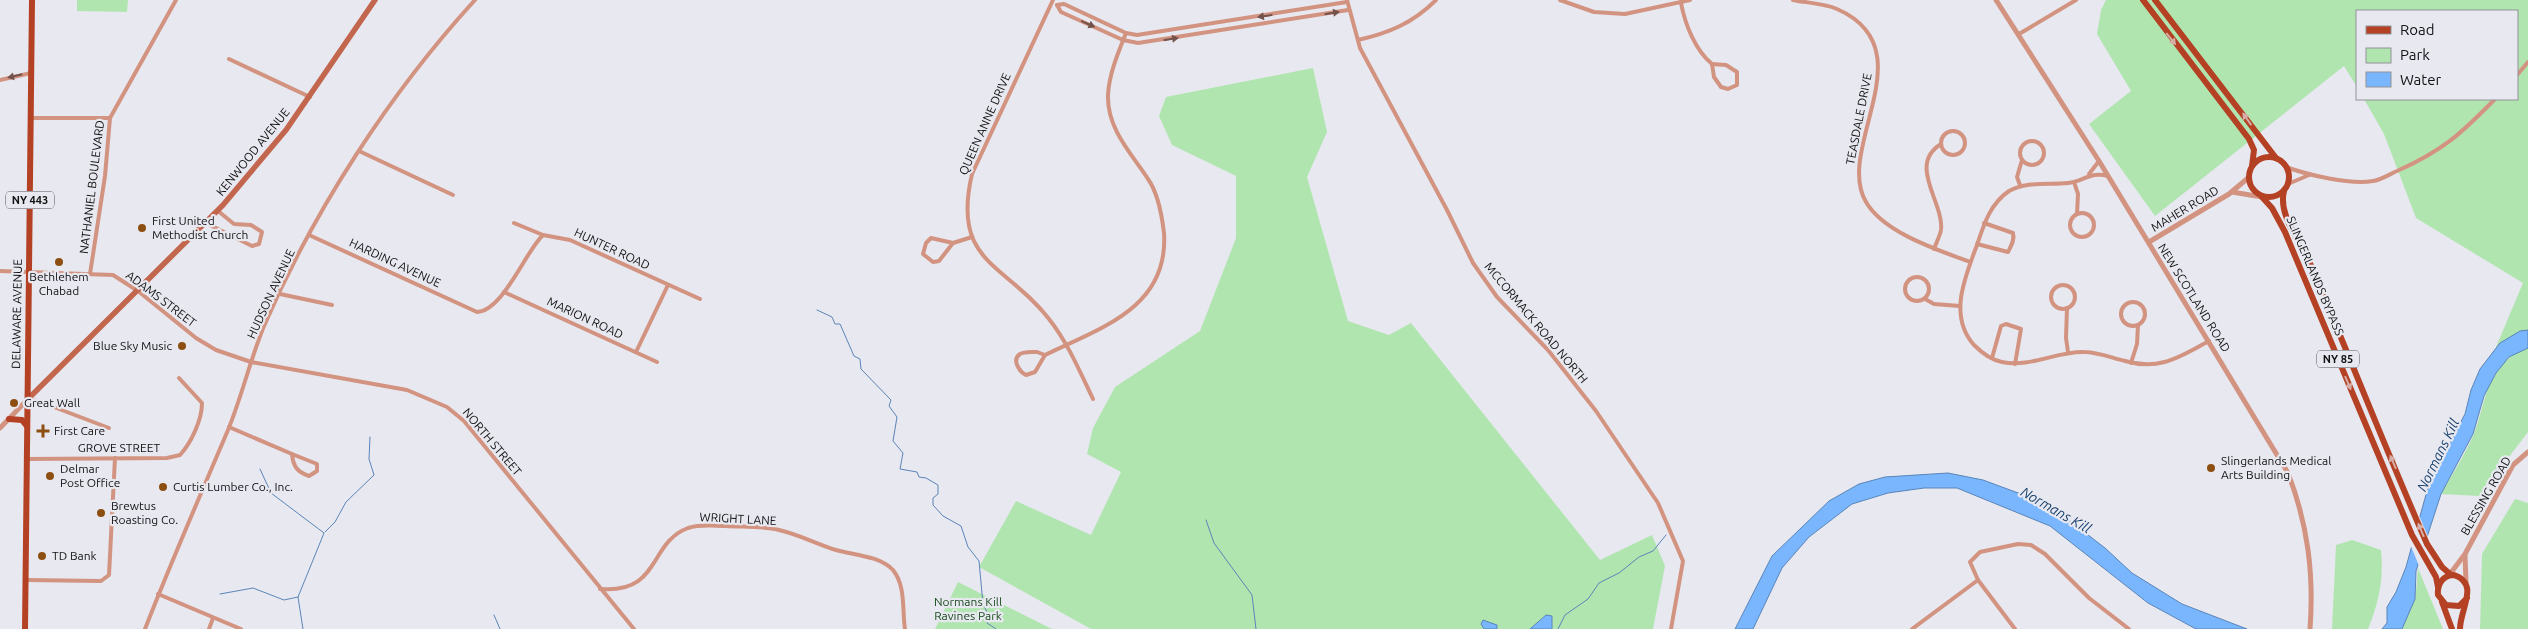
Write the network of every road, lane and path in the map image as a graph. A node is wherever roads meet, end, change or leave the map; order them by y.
1 (32, 0) edge
2 (176, 0) edge
3 (375, 0) edge
4 (475, 0) edge
5 (1436, 0) edge
6 (1560, 0) edge
7 (1690, 0) edge
8 (1793, 0) edge
9 (1996, 0) edge
10 (2076, 0) edge
11 (2143, 0) edge
12 (2155, 0) edge
13 (1052, 1) edge
14 (1347, 1) edge
15 (1681, 3) junction
16 (1057, 5) junction
17 (1348, 10) junction
18 (1283, 13) junction
19 (1284, 21) junction
20 (1216, 24) junction
21 (1217, 32) junction
22 (1126, 33) junction
23 (2019, 34) junction
24 (1123, 40) junction
25 (1358, 40) junction
26 (228, 59) dead end
27 (2528, 62) edge
28 (1712, 64) junction
29 (31, 72) junction
30 (2518, 74) edge
31 (0, 80) edge
32 (310, 97) junction
33 (2494, 100) edge
34 (31, 118) junction
35 (110, 118) junction
36 (1941, 144) junction
37 (359, 151) junction
38 (2276, 158) junction
39 (2022, 160) junction
40 (2099, 161) junction
41 (2252, 166) junction
42 (2286, 167) junction
43 (2089, 174) junction
44 (2311, 174) junction
45 (2108, 176) junction
46 (2248, 178) junction
47 (2074, 182) junction
48 (2288, 184) junction
49 (2020, 186) junction
50 (2284, 191) junction
51 (2232, 192) junction
52 (453, 195) dead end
53 (2262, 197) junction
54 (218, 211) junction
55 (2077, 214) junction
56 (1984, 222) junction
57 (206, 223) junction
58 (514, 223) dead end
59 (309, 235) junction
60 (543, 235) junction
61 (972, 237) junction
62 (2149, 242) junction
63 (953, 243) junction
64 (1977, 244) junction
65 (1934, 249) junction
66 (1970, 262) junction
67 (0, 271) edge
68 (29, 272) junction
69 (90, 274) junction
70 (668, 286) junction
71 (138, 291) junction
72 (504, 292) junction
73 (280, 294) junction
74 (700, 299) dead end
75 (1924, 299) junction
76 (332, 305) dead end
77 (1960, 306) junction
78 (2067, 308) junction
79 (2138, 324) junction
80 (2209, 341) junction
81 (1066, 345) junction
82 (636, 352) junction
83 (2068, 352) junction
84 (1045, 355) junction
85 (1992, 358) junction
86 (245, 360) joint
87 (251, 362) junction
88 (657, 362) dead end
89 (2130, 363) junction
90 (2015, 364) junction
91 (179, 378) dead end
92 (27, 400) junction
93 (1093, 400) dead end
94 (9, 419) junction
95 (27, 426) junction
96 (229, 427) junction
97 (0, 428) edge
98 (109, 428) dead end
99 (2528, 452) edge
100 (292, 454) junction
101 (115, 458) junction
102 (26, 459) junction
103 (2465, 554) junction
104 (2450, 574) junction
105 (26, 580) junction
106 (1978, 580) junction
107 (2466, 582) junction
108 (2438, 587) junction
109 (600, 589) junction
110 (158, 594) junction
111 (2467, 598) junction
112 (2442, 602) junction
113 (213, 618) junction
114 (1914, 628) edge
115 (25, 629) edge
116 (145, 629) edge
117 (209, 629) edge
118 (241, 629) edge
119 (634, 629) edge
120 (905, 629) edge
121 (1671, 629) edge
122 (2015, 629) edge
123 (2129, 629) edge
124 (2310, 629) edge
125 (2452, 629) edge
126 (2460, 629) edge

1 - 29 main road, DELAWARE AVENUE / NY 443
2 - 35 street, NATHANIEL BOULEVARD
3 - 32 main road, KENWOOD AVENUE
4 - 37 street, HUDSON AVENUE
5 - 25 street
6 - 15 street
7 - 15 street
8 - 65 street, TEASDALE DRIVE
9 - 23 street, NEW SCOTLAND ROAD
10 - 23 street
11 -> 41 main road
38 -> 12 main road
13 - 16 street
13 - 61 street, QUEEN ANNE DRIVE
14 - 17 street, MCCORMACK ROAD NORTH
14 - 18 street
15 - 28 street
16 - 22 street
16 -> 24 street
19 -> 17 street
17 - 25 street, MCCORMACK ROAD NORTH
18 - 19 street
18 -> 20 street
19 - 21 street
20 - 21 street
20 - 22 street
24 -> 21 street
22 - 24 street
23 - 40 street, NEW SCOTLAND ROAD
24 - 81 street
25 - 121 street, MCCORMACK ROAD NORTH
26 - 32 street
27 - 30 street
28 - 28 street
29 -> 31 street
29 - 34 main road, DELAWARE AVENUE / NY 443
32 - 54 main road, KENWOOD AVENUE
33 - 44 street
34 - 35 street
34 - 68 main road, DELAWARE AVENUE / NY 443
35 - 69 street, NATHANIEL BOULEVARD
36 - 36 street
36 - 65 street
37 - 52 street
37 - 59 street, HUDSON AVENUE
38 - 41 main road
38 - 42 main road
39 - 39 street
39 - 49 street
40 - 43 street
40 - 45 street, NEW SCOTLAND ROAD
41 - 46 main road
42 - 44 street
42 - 48 main road
43 - 45 street
43 - 47 street
44 - 48 street
45 - 62 street, NEW SCOTLAND ROAD
46 - 51 street, MAHER ROAD
46 - 53 main road, NY 85
47 - 49 street
47 - 55 street
48 - 50 main road
49 - 56 street
50 - 53 main road
104 -> 50 main road, SLINGERLANDS BYPASS / NY 85
51 - 53 street, MAHER ROAD
51 - 62 street, MAHER ROAD
53 -> 108 main road, SLINGERLANDS BYPASS / NY 85
54 - 57 main road, KENWOOD AVENUE
54 - 57 street
55 - 55 street
56 - 64 street
56 - 64 street
57 - 71 main road, KENWOOD AVENUE
58 - 60 street, HUNTER ROAD
59 - 72 street, HARDING AVENUE
59 - 73 street, HUDSON AVENUE
60 - 70 street, HUNTER ROAD
60 - 72 street
61 - 63 street
61 - 81 street, QUEEN ANNE DRIVE
62 - 80 street, NEW SCOTLAND ROAD
63 - 63 street
64 - 66 street
65 - 66 street, TEASDALE DRIVE
66 - 77 street
67 - 68 street, ADAMS STREET
68 - 69 street, ADAMS STREET
68 - 92 main road, DELAWARE AVENUE / NY 443
69 - 71 street, ADAMS STREET
70 - 74 street, HUNTER ROAD
70 - 82 street
71 - 86 street, ADAMS STREET
71 - 92 main road, KENWOOD AVENUE
72 - 82 street, MARION ROAD
73 - 76 street
73 - 87 street, HUDSON AVENUE
75 - 75 street
75 - 77 street
77 - 85 street
78 - 78 street
78 - 83 street
79 - 79 street
79 - 89 street
80 - 89 street
80 - 124 street, NEW SCOTLAND ROAD
81 - 84 street
81 - 93 street, QUEEN ANNE DRIVE
82 - 88 street, MARION ROAD
83 - 89 street
83 - 90 street
84 - 84 street
85 - 90 street
85 - 90 street
86 - 87 street, NORTH STREET
87 - 96 street, HUDSON AVENUE
87 - 109 street, NORTH STREET
91 - 101 street, GROVE STREET
92 - 94 street, KENWOOD AVENUE
92 - 95 main road, DELAWARE AVENUE / NY 443
92 - 98 street
94 - 95 main road
94 - 97 street, KENWOOD AVENUE
95 - 102 main road, DELAWARE AVENUE / NY 443
96 - 100 street
96 - 110 street, HUDSON AVENUE
99 - 103 street, BLESSING ROAD
100 - 100 street
101 - 102 street, GROVE STREET
101 - 105 street
102 - 105 main road, DELAWARE AVENUE / NY 443
103 - 104 street, BLESSING ROAD
103 - 107 street, BLESSING ROAD
104 - 107 main road, NY 85
104 - 108 main road
105 - 115 main road, DELAWARE AVENUE / NY 443
106 - 114 street
106 - 122 street
106 - 123 street
107 - 111 main road
108 - 112 main road, NY 85
109 - 119 street, NORTH STREET
109 - 120 street, WRIGHT LANE
110 - 113 street
110 - 116 street, HUDSON AVENUE
111 - 112 main road
111 - 126 main road
112 - 125 main road, NY 85
113 - 117 street
113 - 118 street

